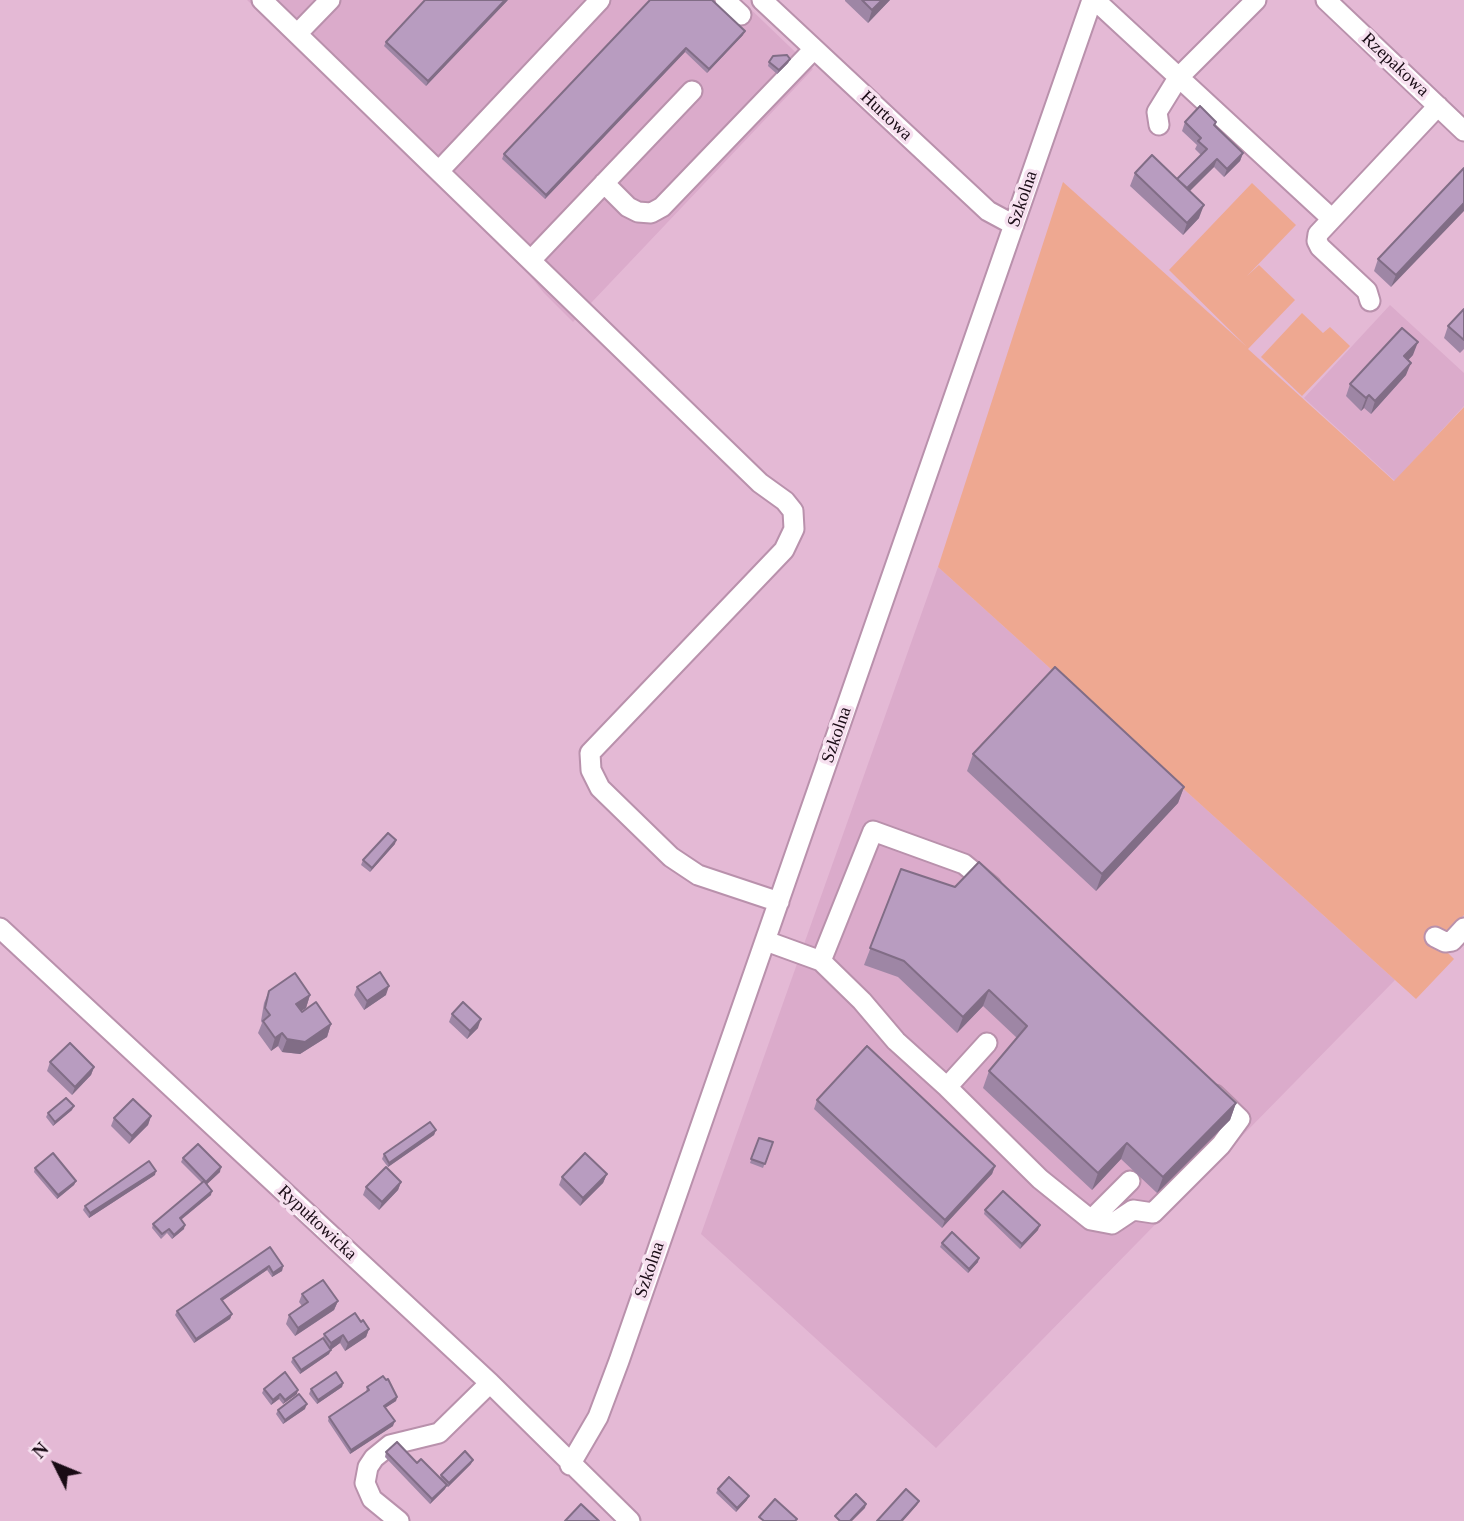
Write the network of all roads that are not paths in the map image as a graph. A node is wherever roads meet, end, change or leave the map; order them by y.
1 (262, 0) edge
2 (330, 0) edge
3 (600, 0) edge
4 (725, 0) edge
5 (762, 0) edge
6 (1093, 0) edge
7 (1256, 0) edge
8 (1326, 0) edge
9 (741, 15) dead end
10 (297, 34) junction
11 (814, 49) junction
12 (1178, 78) junction
13 (692, 91) dead end
14 (1438, 106) junction
15 (1159, 125) dead end
16 (1464, 131) edge
17 (439, 171) junction
18 (604, 183) junction
19 (1331, 218) junction
20 (1014, 225) junction
21 (531, 259) junction
22 (1370, 302) dead end
23 (1001, 895) edge
24 (779, 902) junction
25 (0, 928) edge
26 (1464, 928) edge
27 (1435, 937) dead end
28 (766, 941) junction
29 (821, 961) junction
30 (987, 1042) dead end
31 (1200, 1082) edge
32 (947, 1087) junction
33 (1130, 1181) dead end
34 (1091, 1220) junction
35 (491, 1383) junction
36 (570, 1465) junction
37 (399, 1521) edge
38 (630, 1521) edge

1 - 10 street
2 - 10 street
3 - 17 street
4 - 9 street
5 - 11 street, Hurtowa
6 - 12 street
6 - 20 street, Szkolna
7 - 12 street
8 - 14 street, Rzepakowa
10 - 17 street
11 - 18 street
11 - 20 street, Hurtowa
12 - 15 street
12 - 19 street
13 - 18 street
14 - 16 street, Rzepakowa
14 - 19 street
17 - 21 street
18 - 21 street
19 - 22 street
20 - 24 street, Szkolna
21 - 24 street
23 - 29 street
24 - 28 street, Szkolna
25 - 35 street, Rypułtowicka
26 - 27 street
28 - 29 street
28 - 36 street, Szkolna
29 - 32 street
30 - 32 street
31 - 34 street
32 - 34 street
33 - 34 street
35 - 36 street, Rypułtowicka
35 - 37 street
36 - 38 street, Rypułtowicka

